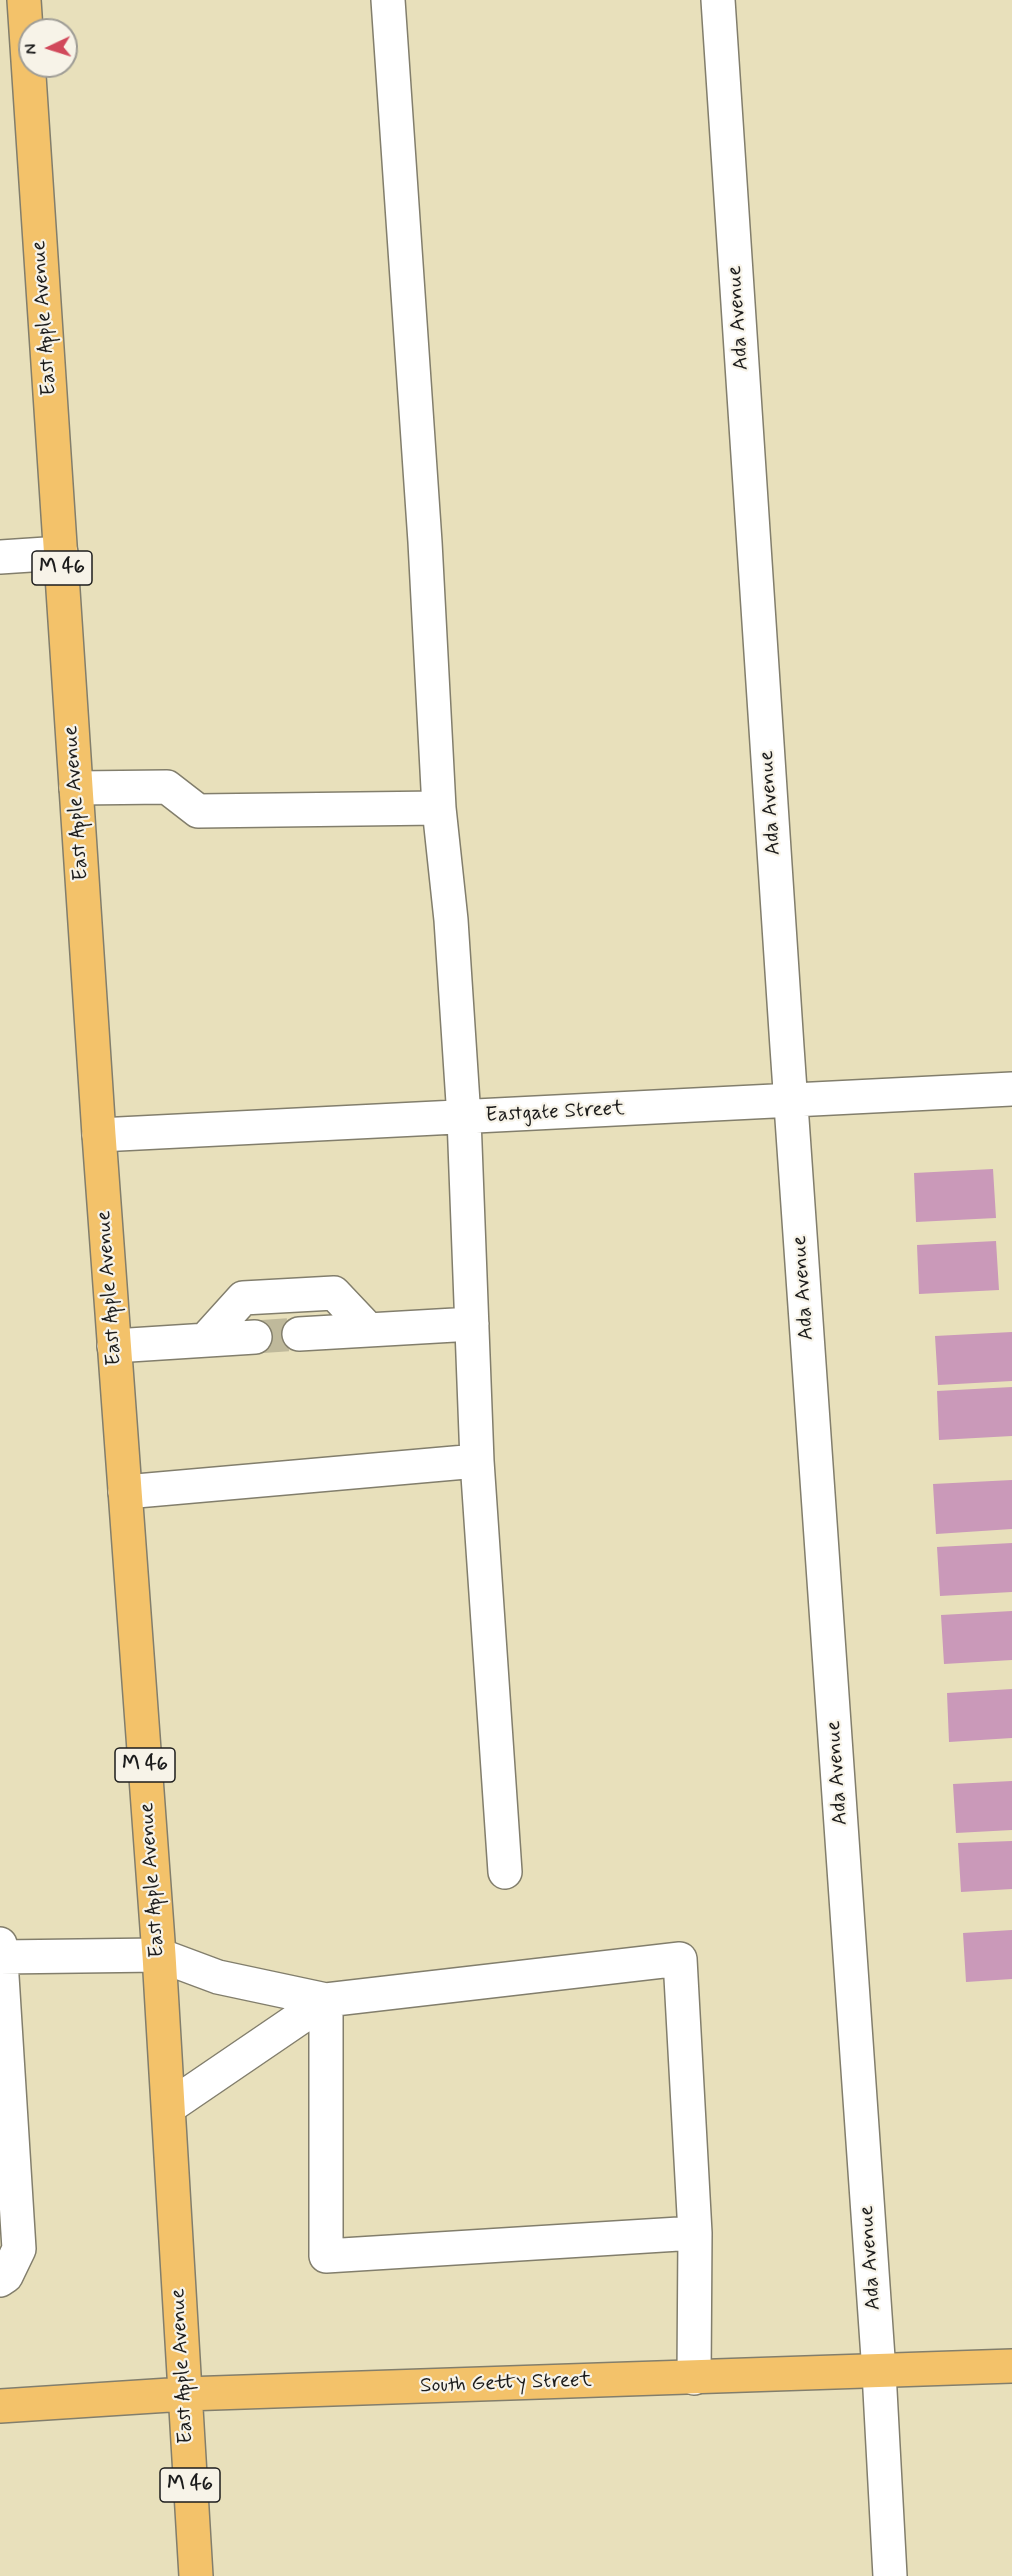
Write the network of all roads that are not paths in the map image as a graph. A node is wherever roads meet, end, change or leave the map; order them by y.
1 (24, 0) edge
2 (388, 0) edge
3 (718, 0) edge
4 (61, 553) junction
5 (0, 557) edge
6 (76, 788) junction
7 (439, 808) junction
8 (1012, 1089) edge
9 (791, 1100) junction
10 (464, 1118) junction
11 (99, 1135) junction
12 (472, 1324) junction
13 (369, 1330) junction
14 (299, 1334) tunnel mouth
15 (255, 1337) tunnel mouth
16 (205, 1340) junction
17 (114, 1346) junction
18 (477, 1461) junction
19 (125, 1492) junction
20 (505, 1872) dead end
21 (0, 1953) edge
22 (159, 1955) junction
23 (326, 2000) junction
24 (169, 2107) junction
25 (695, 2233) junction
26 (0, 2280) edge
27 (1012, 2366) edge
28 (879, 2372) junction
29 (694, 2378) junction
30 (185, 2394) junction
31 (0, 2406) edge
32 (196, 2576) edge
33 (890, 2576) edge

1 - 4 main road, East Apple Avenue / M 46
2 - 7 street
3 - 9 street, Ada Avenue
4 - 5 street
4 - 6 main road, East Apple Avenue / M 46
6 - 7 street
6 - 11 main road, East Apple Avenue / M 46
7 - 10 street
8 - 9 street, Eastgate Street
9 - 10 street, Eastgate Street
9 - 28 street, Ada Avenue
10 - 11 street, Eastgate Street
10 - 12 street
11 - 17 main road, East Apple Avenue / M 46
12 - 13 street
12 - 18 street
13 - 14 street
13 - 16 street
15 - 16 street
16 - 17 street
17 - 19 main road, East Apple Avenue / M 46
18 - 19 street
18 - 20 street
19 - 22 main road, East Apple Avenue / M 46
21 - 22 street
21 - 26 street
22 - 23 street
22 - 24 main road, East Apple Avenue / M 46
23 - 24 street
23 - 25 street
23 - 25 street
24 - 30 main road, East Apple Avenue / M 46
25 - 29 street
27 - 28 main road, South Getty Street
28 - 29 main road, South Getty Street
28 - 33 street, Ada Avenue
29 - 30 main road, South Getty Street
30 - 31 main road, South Getty Street
30 - 32 main road, East Apple Avenue / M 46

